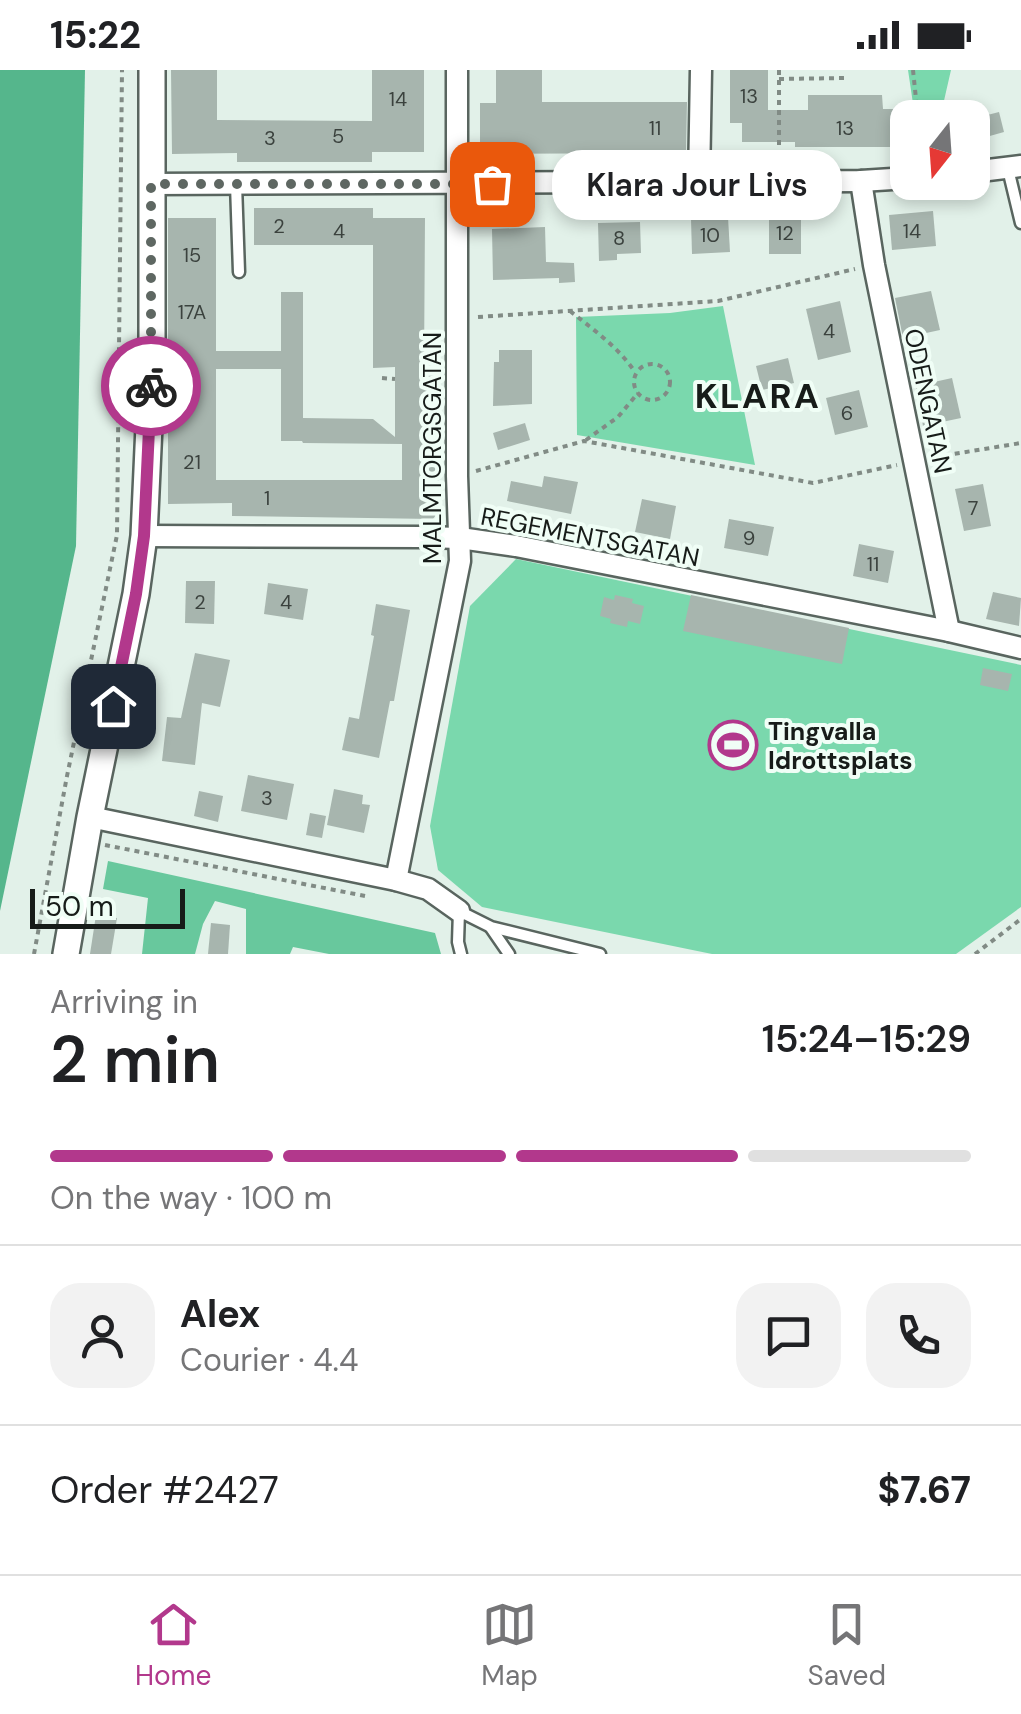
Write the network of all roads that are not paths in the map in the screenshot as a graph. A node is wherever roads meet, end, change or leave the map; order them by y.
1 (152, 70) edge
2 (457, 70) edge
3 (701, 70) edge
4 (1015, 168) edge
5 (990, 170) edge
6 (890, 179) edge
7 (861, 180) junction
8 (699, 182) junction
9 (151, 184) junction
10 (236, 184) junction
11 (457, 184) junction
12 (1021, 222) edge
13 (238, 272) dead end
14 (144, 536) junction
15 (460, 538) junction
16 (949, 631) junction
17 (1021, 648) edge
18 (90, 817) junction
19 (396, 880) junction
20 (458, 911) junction
21 (491, 927) junction
22 (66, 954) edge
23 (461, 954) edge
24 (509, 954) edge
25 (600, 954) edge

1 - 9 street
2 - 11 street, MALMTORGSGATAN
3 - 8 street
4 - 5 street
4 - 12 lane
6 - 7 street
7 - 8 street
7 - 16 street, ODENGATAN
8 - 11 street
9 - 10 street
9 - 14 street
10 - 11 street
10 - 13 lane
11 - 15 street, MALMTORGSGATAN
14 - 15 street, REGEMENTSGATAN
14 - 18 street
15 - 16 street, REGEMENTSGATAN
15 - 19 street, MALMTORGSGATAN
16 - 17 street, REGEMENTSGATAN
18 - 19 street
18 - 22 street
19 - 20 street
20 - 21 lane
20 - 23 lane
21 - 24 lane
21 - 25 lane

